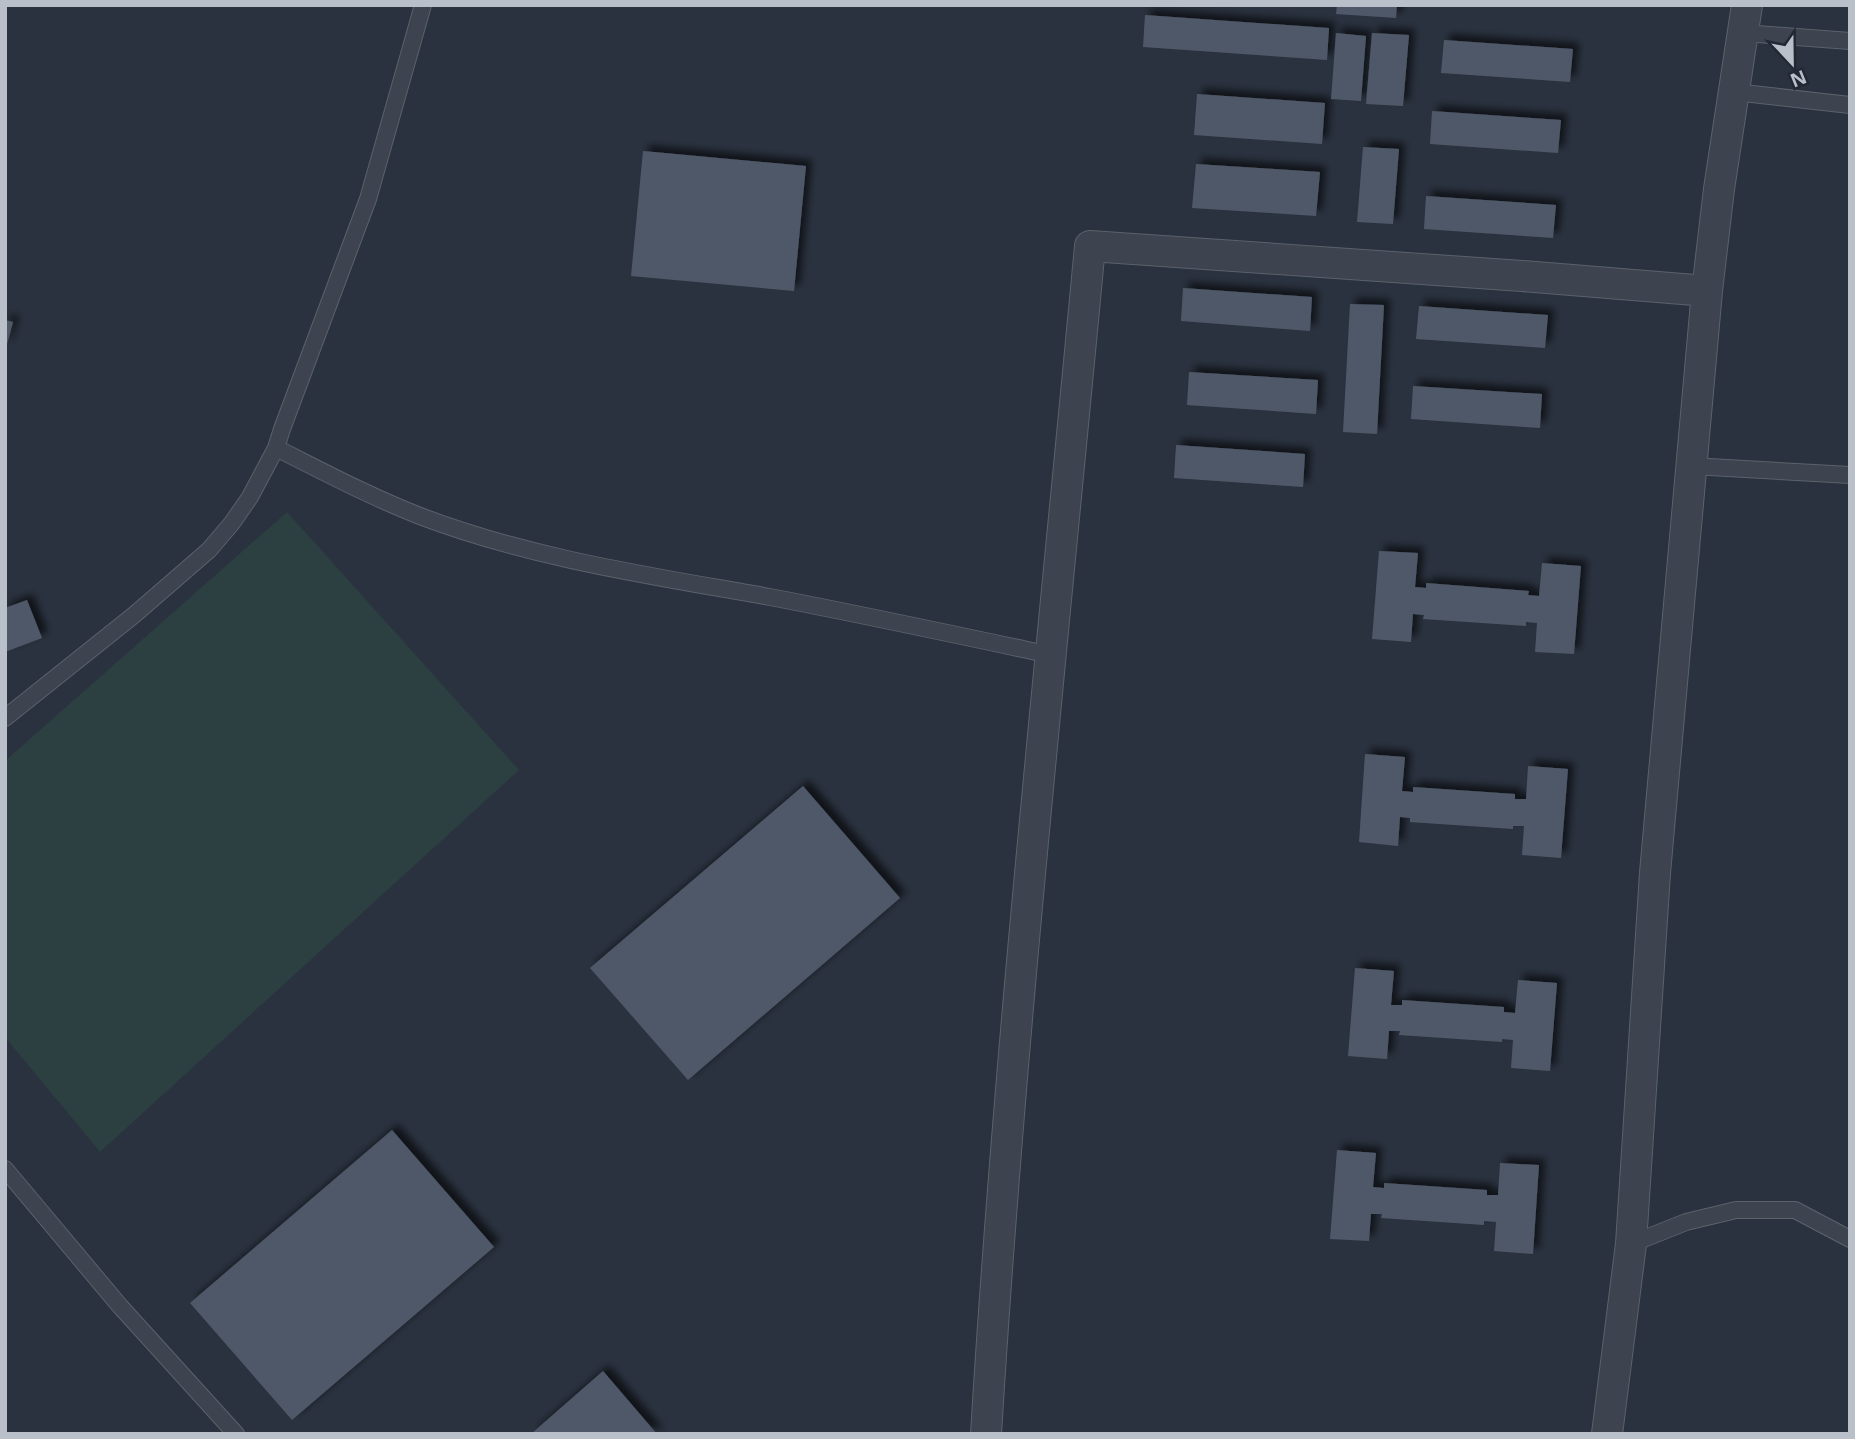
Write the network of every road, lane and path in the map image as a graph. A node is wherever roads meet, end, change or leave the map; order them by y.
1 (423, 5) edge
2 (1745, 19) edge
3 (1850, 41) edge
4 (1734, 92) junction
5 (1850, 105) edge
6 (1707, 290) junction
7 (276, 448) junction
8 (1692, 466) junction
9 (1850, 475) edge
10 (1051, 654) junction
11 (5, 718) edge
12 (5, 1169) edge
13 (1850, 1239) edge
14 (1632, 1244) junction
15 (236, 1434) edge
16 (986, 1434) edge
17 (1606, 1434) edge

1 - 7 lane
2 - 3 lane
2 - 4 street
4 - 5 lane
4 - 6 street
6 - 8 street
6 - 10 street
7 - 10 lane
7 - 11 lane
8 - 9 lane
8 - 14 street
10 - 16 street
12 - 15 lane
13 - 14 lane
14 - 17 street

